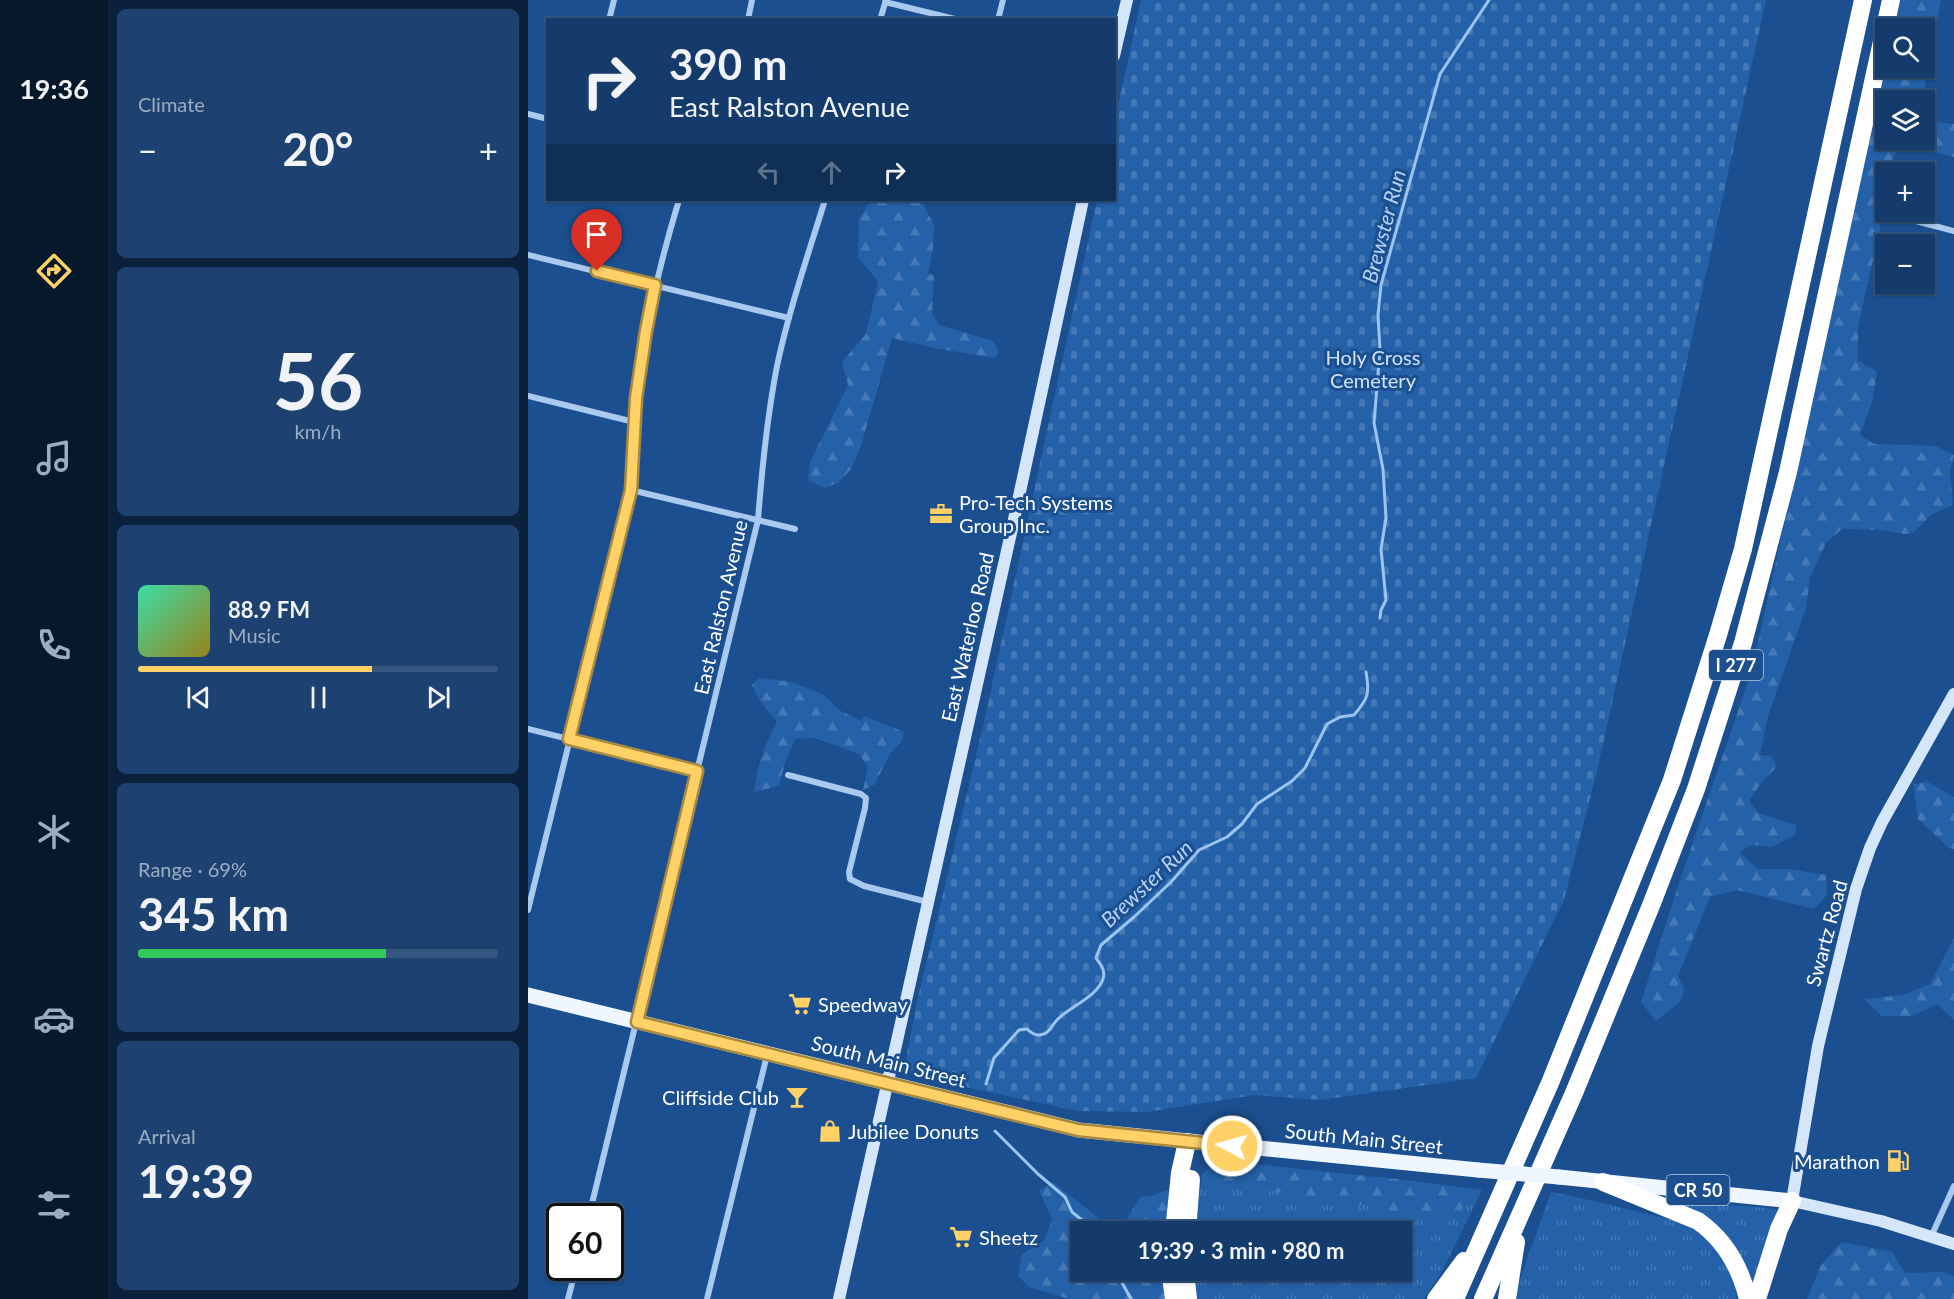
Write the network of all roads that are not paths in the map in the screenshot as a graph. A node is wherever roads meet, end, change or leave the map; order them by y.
1 (614, 0) edge
2 (752, 0) edge
3 (1003, 0) edge
4 (1127, 0) edge
5 (1863, 0) edge
6 (1891, 0) edge
7 (885, 1) edge
8 (610, 18) edge
9 (748, 18) edge
10 (881, 18) edge
11 (951, 18) edge
12 (998, 18) edge
13 (1116, 47) edge
14 (528, 114) edge
15 (546, 118) edge
16 (679, 201) edge
17 (825, 201) edge
18 (1083, 201) edge
19 (1920, 222) edge
20 (1954, 231) edge
21 (528, 255) edge
22 (655, 285) junction
23 (789, 318) junction
24 (528, 396) edge
25 (634, 422) junction
26 (631, 490) junction
27 (758, 520) junction
28 (795, 530) dead end
29 (1954, 694) edge
30 (528, 729) edge
31 (569, 739) junction
32 (697, 771) junction
33 (788, 775) dead end
34 (928, 902) junction
35 (528, 910) edge
36 (528, 995) edge
37 (637, 1022) junction
38 (768, 1053) junction
39 (889, 1083) junction
40 (1187, 1142) junction
41 (1603, 1182) junction
42 (1954, 1186) edge
43 (1792, 1201) junction
44 (592, 1203) edge
45 (1521, 1213) junction
46 (1175, 1221) edge
47 (1188, 1221) edge
48 (1484, 1233) junction
49 (1931, 1237) junction
50 (1954, 1244) edge
51 (573, 1281) edge
52 (1172, 1281) edge
53 (1186, 1281) edge
54 (568, 1299) edge
55 (708, 1299) edge
56 (839, 1299) edge
57 (1174, 1299) edge
58 (1188, 1299) edge
59 (1436, 1299) edge
60 (1455, 1299) edge
61 (1483, 1299) edge
62 (1507, 1299) edge
63 (1748, 1299) edge
64 (1757, 1299) edge
65 (1769, 1299) edge

1 - 8 street
2 - 9 street
3 - 12 street
4 - 13 main road
5 - 48 highway, I 277
6 - 45 highway, I 277
7 - 10 street
7 - 11 street
14 - 15 street
16 - 22 street
17 - 23 street, East Ralston Avenue
18 - 34 main road, East Waterloo Road
19 - 20 street
21 - 22 street
22 - 23 street
22 - 25 street
23 - 27 street, East Ralston Avenue
24 - 25 street
25 - 26 street
26 - 27 street
26 - 31 street
27 - 28 street
27 - 32 street, East Ralston Avenue
29 - 43 main road, Swartz Road
30 - 31 street
31 - 32 street
31 - 35 street
32 - 37 street, East Ralston Avenue
33 - 34 street
34 - 39 main road, East Waterloo Road
36 - 37 main road, South Main Street
37 - 38 main road, South Main Street
37 - 44 street, East Ralston Avenue
38 - 39 main road, South Main Street
38 - 55 street
39 - 40 main road, South Main Street
39 - 56 main road, East Waterloo Road
40 - 41 main road, South Main Street / CR 50, bridge
40 - 46 highway
40 - 47 highway
41 - 43 main road, South Main Street / CR 50
41 - 63 highway
42 - 49 street
43 - 49 main road, South Main Street
43 - 64 highway
43 - 65 highway
45 - 61 highway, I 277
45 - 62 highway
48 - 59 highway
48 - 60 highway, I 277
49 - 50 main road, South Main Street
51 - 54 street
52 - 57 highway
53 - 58 highway

